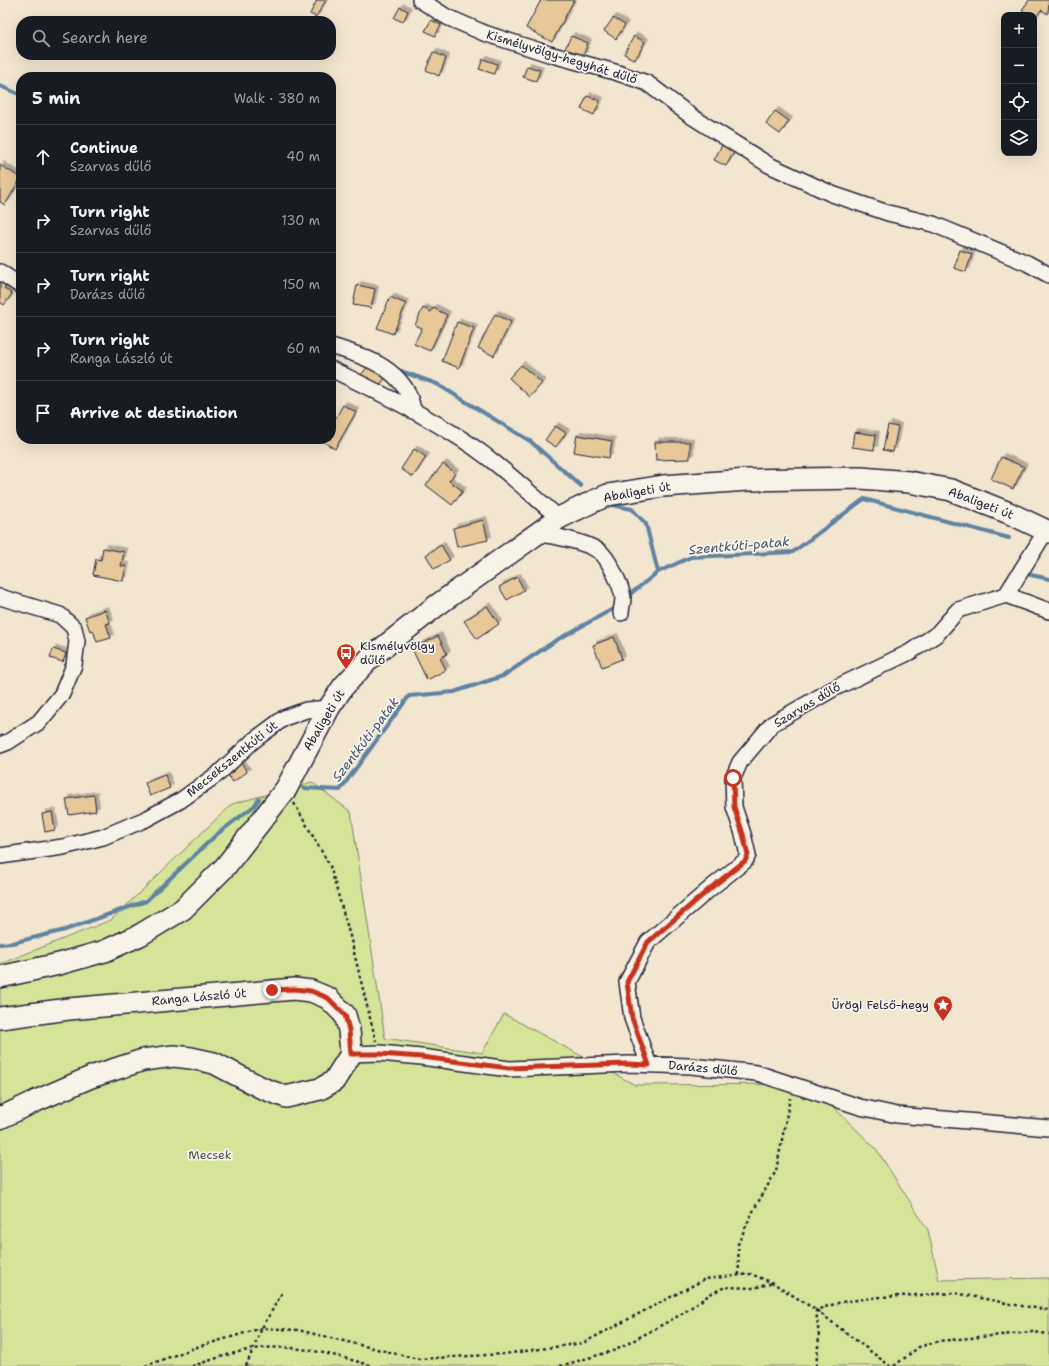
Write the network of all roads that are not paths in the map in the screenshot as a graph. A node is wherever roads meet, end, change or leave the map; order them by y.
1 (420, 0) edge
2 (0, 272) edge
3 (1049, 276) edge
4 (16, 283) edge
5 (336, 348) edge
6 (336, 372) edge
7 (413, 411) junction
8 (559, 518) junction
9 (1048, 532) edge
10 (536, 534) junction
11 (1006, 595) junction
12 (0, 597) edge
13 (1049, 610) edge
14 (621, 613) dead end
15 (329, 708) junction
16 (0, 745) edge
17 (0, 856) edge
18 (0, 977) edge
19 (0, 1018) edge
20 (351, 1054) junction
21 (649, 1065) junction
22 (0, 1118) edge
23 (1049, 1128) edge

1 - 3 street, Kismélyvölgy-hegyhát dűlő
2 - 4 street
5 - 7 street
6 - 7 street
7 - 8 street
8 - 9 main road, Abaligeti út
8 - 10 main road, Abaligeti út
9 - 11 street
10 - 14 street
10 - 15 main road, Abaligeti út
11 - 13 street
11 - 21 street, Szarvas dűlő
12 - 16 street
15 - 17 street, Mecsekszentkúti út
15 - 18 main road, Abaligeti út
19 - 20 main road, Ranga László út
20 - 21 street, Darázs dűlő
20 - 22 main road
21 - 23 street, Darázs dűlő

